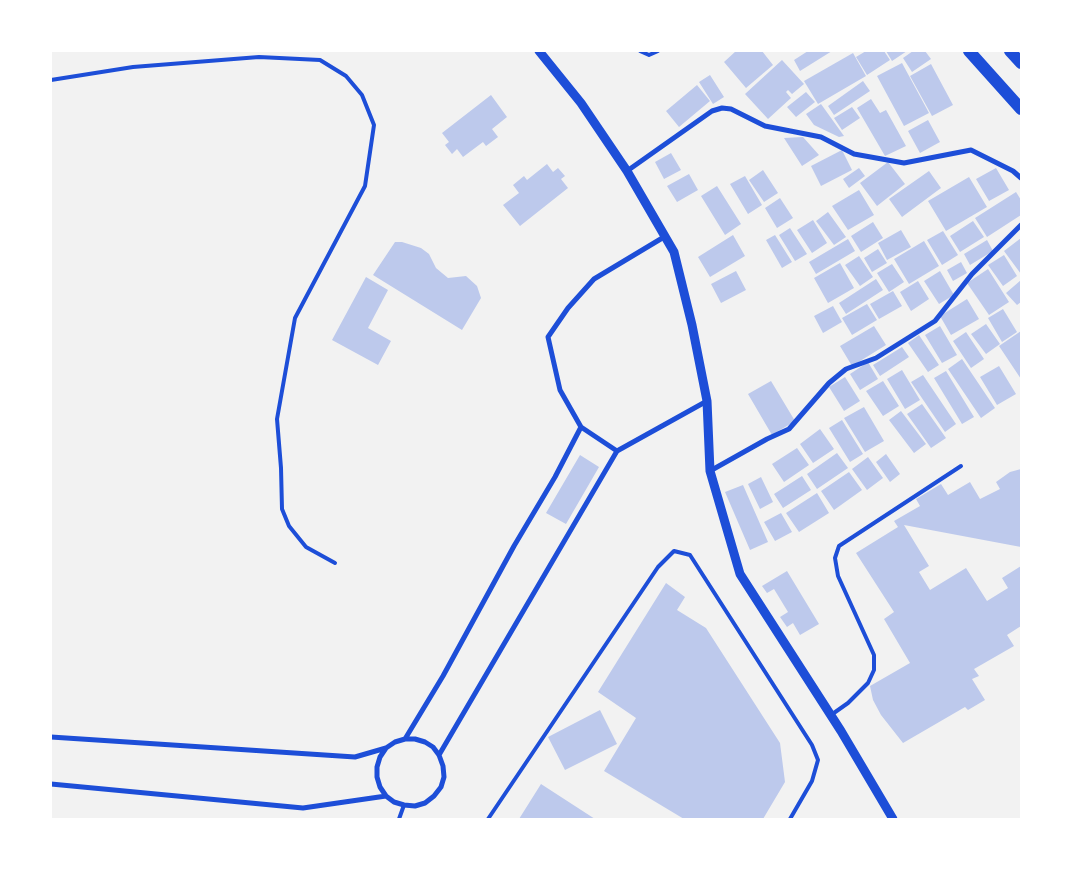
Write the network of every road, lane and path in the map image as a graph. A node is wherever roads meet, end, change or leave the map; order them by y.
1 (539, 51) edge
2 (640, 51) edge
3 (658, 51) edge
4 (969, 51) edge
5 (1010, 51) edge
6 (1021, 63) edge
7 (51, 80) edge
8 (1021, 109) edge
9 (627, 171) junction
10 (1021, 178) edge
11 (1021, 225) edge
12 (664, 237) junction
13 (707, 401) junction
14 (581, 427) junction
15 (617, 452) junction
16 (961, 466) dead end
17 (710, 471) junction
18 (335, 563) dead end
19 (831, 715) junction
20 (51, 737) edge
21 (404, 739) junction
22 (386, 748) junction
23 (439, 755) junction
24 (51, 784) edge
25 (386, 796) junction
26 (404, 806) junction
27 (399, 819) edge
28 (488, 819) edge
29 (790, 819) edge
30 (893, 819) edge

1 - 9 street
2 - 3 lane
4 - 8 main road
5 - 6 main road
7 - 18 lane
9 - 10 street
9 - 12 street
11 - 17 street
12 - 13 street
12 - 14 street
13 - 15 street
13 - 17 street
14 - 15 street
14 - 21 street
15 - 23 street
16 - 19 lane
17 - 19 street
19 - 30 street
20 - 22 street
21 - 22 street
21 - 23 street
22 - 25 street
23 - 26 street
24 - 25 street
25 - 26 street
26 - 27 lane
28 - 29 lane

